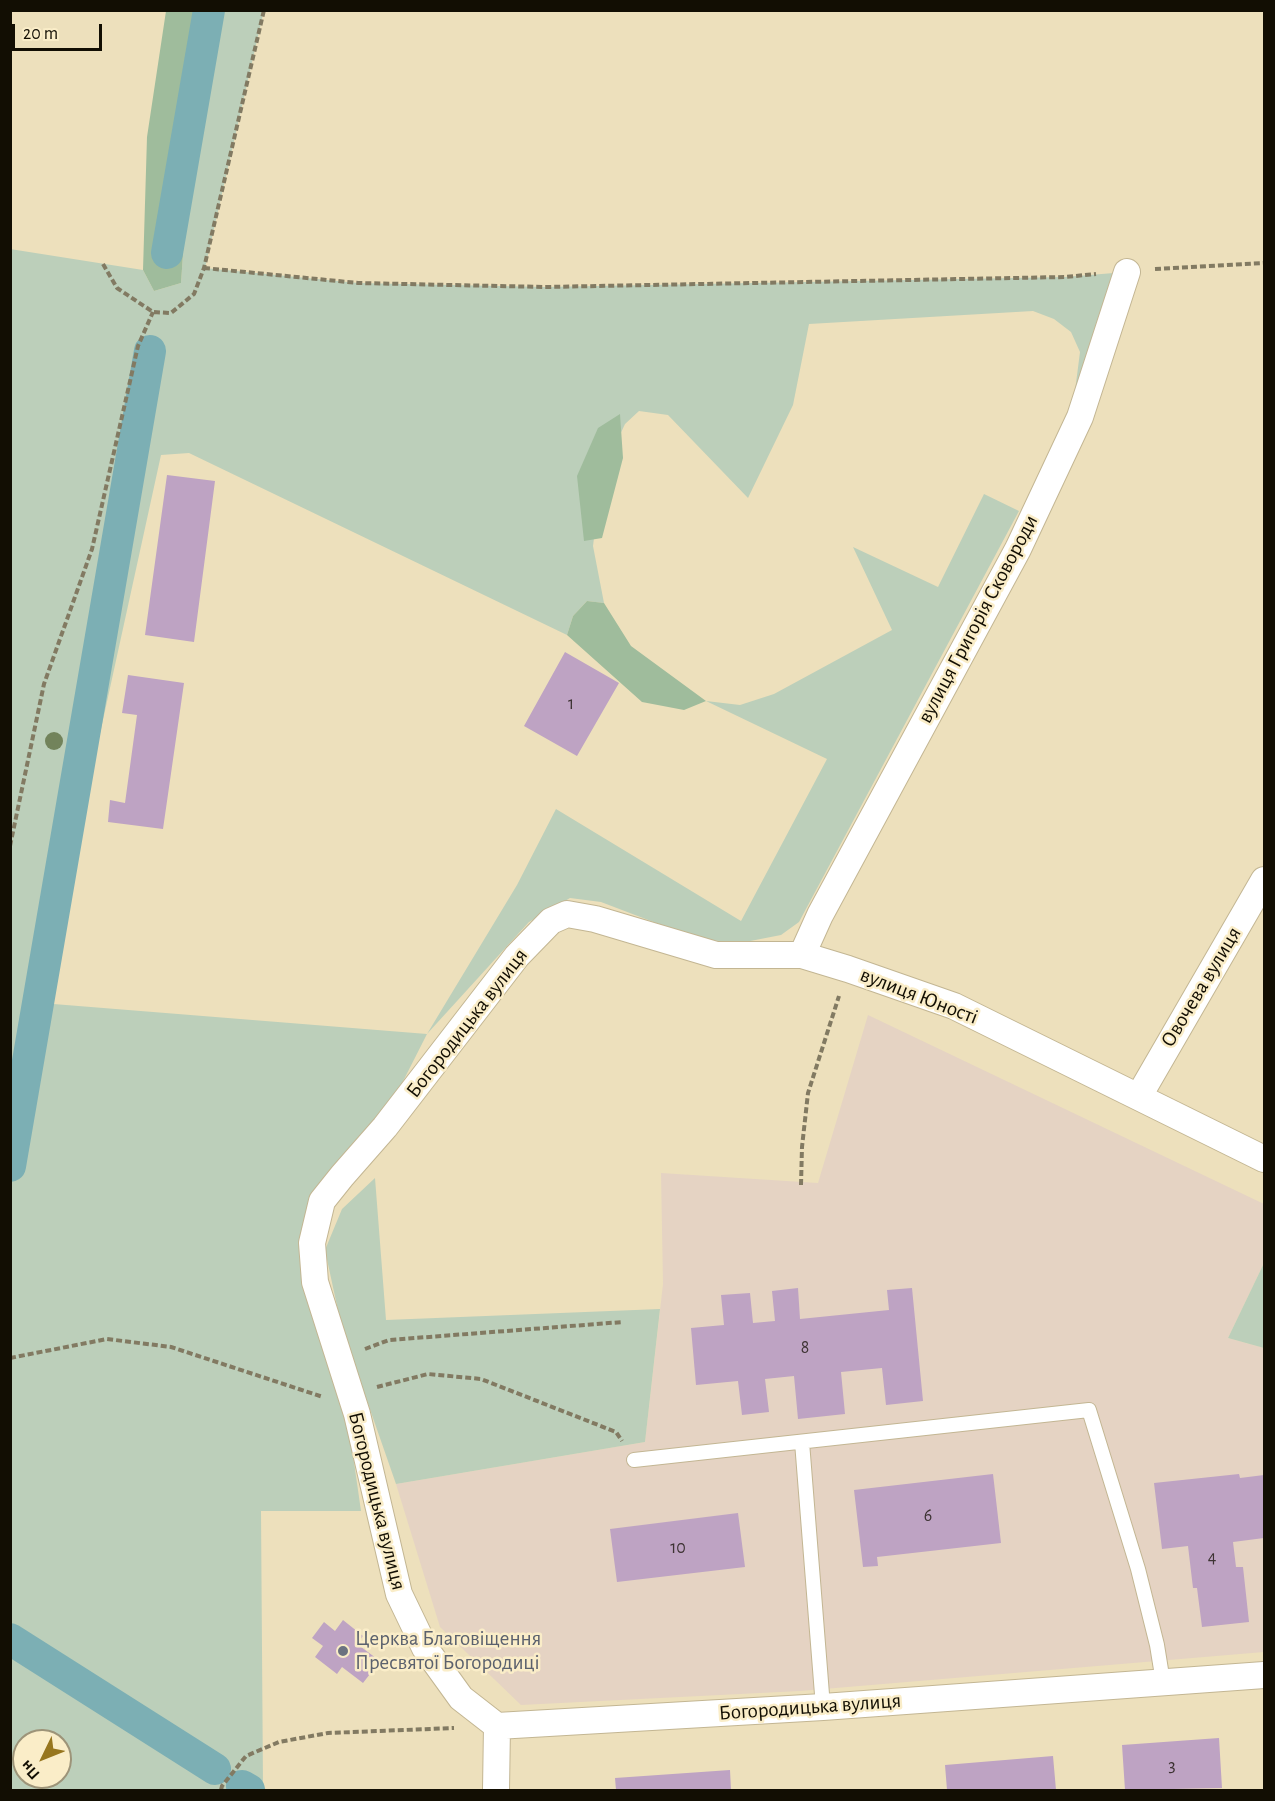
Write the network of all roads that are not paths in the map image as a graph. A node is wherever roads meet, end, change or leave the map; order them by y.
1 (1127, 272) road end
2 (1264, 880) edge
3 (551, 921) joint
4 (802, 955) junction
5 (1139, 1095) junction
6 (1264, 1159) edge
7 (802, 1442) junction
8 (634, 1460) road end
9 (1264, 1675) edge
10 (1162, 1682) junction
11 (823, 1707) junction
12 (497, 1726) junction
13 (496, 1791) edge

1 - 4 street, вулиця Григорія Сковороди
2 - 5 street, Овочева вулиця
3 - 4 street, вулиця Юності
3 - 12 street, Богородицька вулиця
4 - 5 street, вулиця Юності
5 - 6 street, вулиця Юності
7 - 8 lane
7 - 10 lane
7 - 11 lane
9 - 10 street, Богородицька вулиця
10 - 11 street, Богородицька вулиця
11 - 12 street, Богородицька вулиця
12 - 13 street

